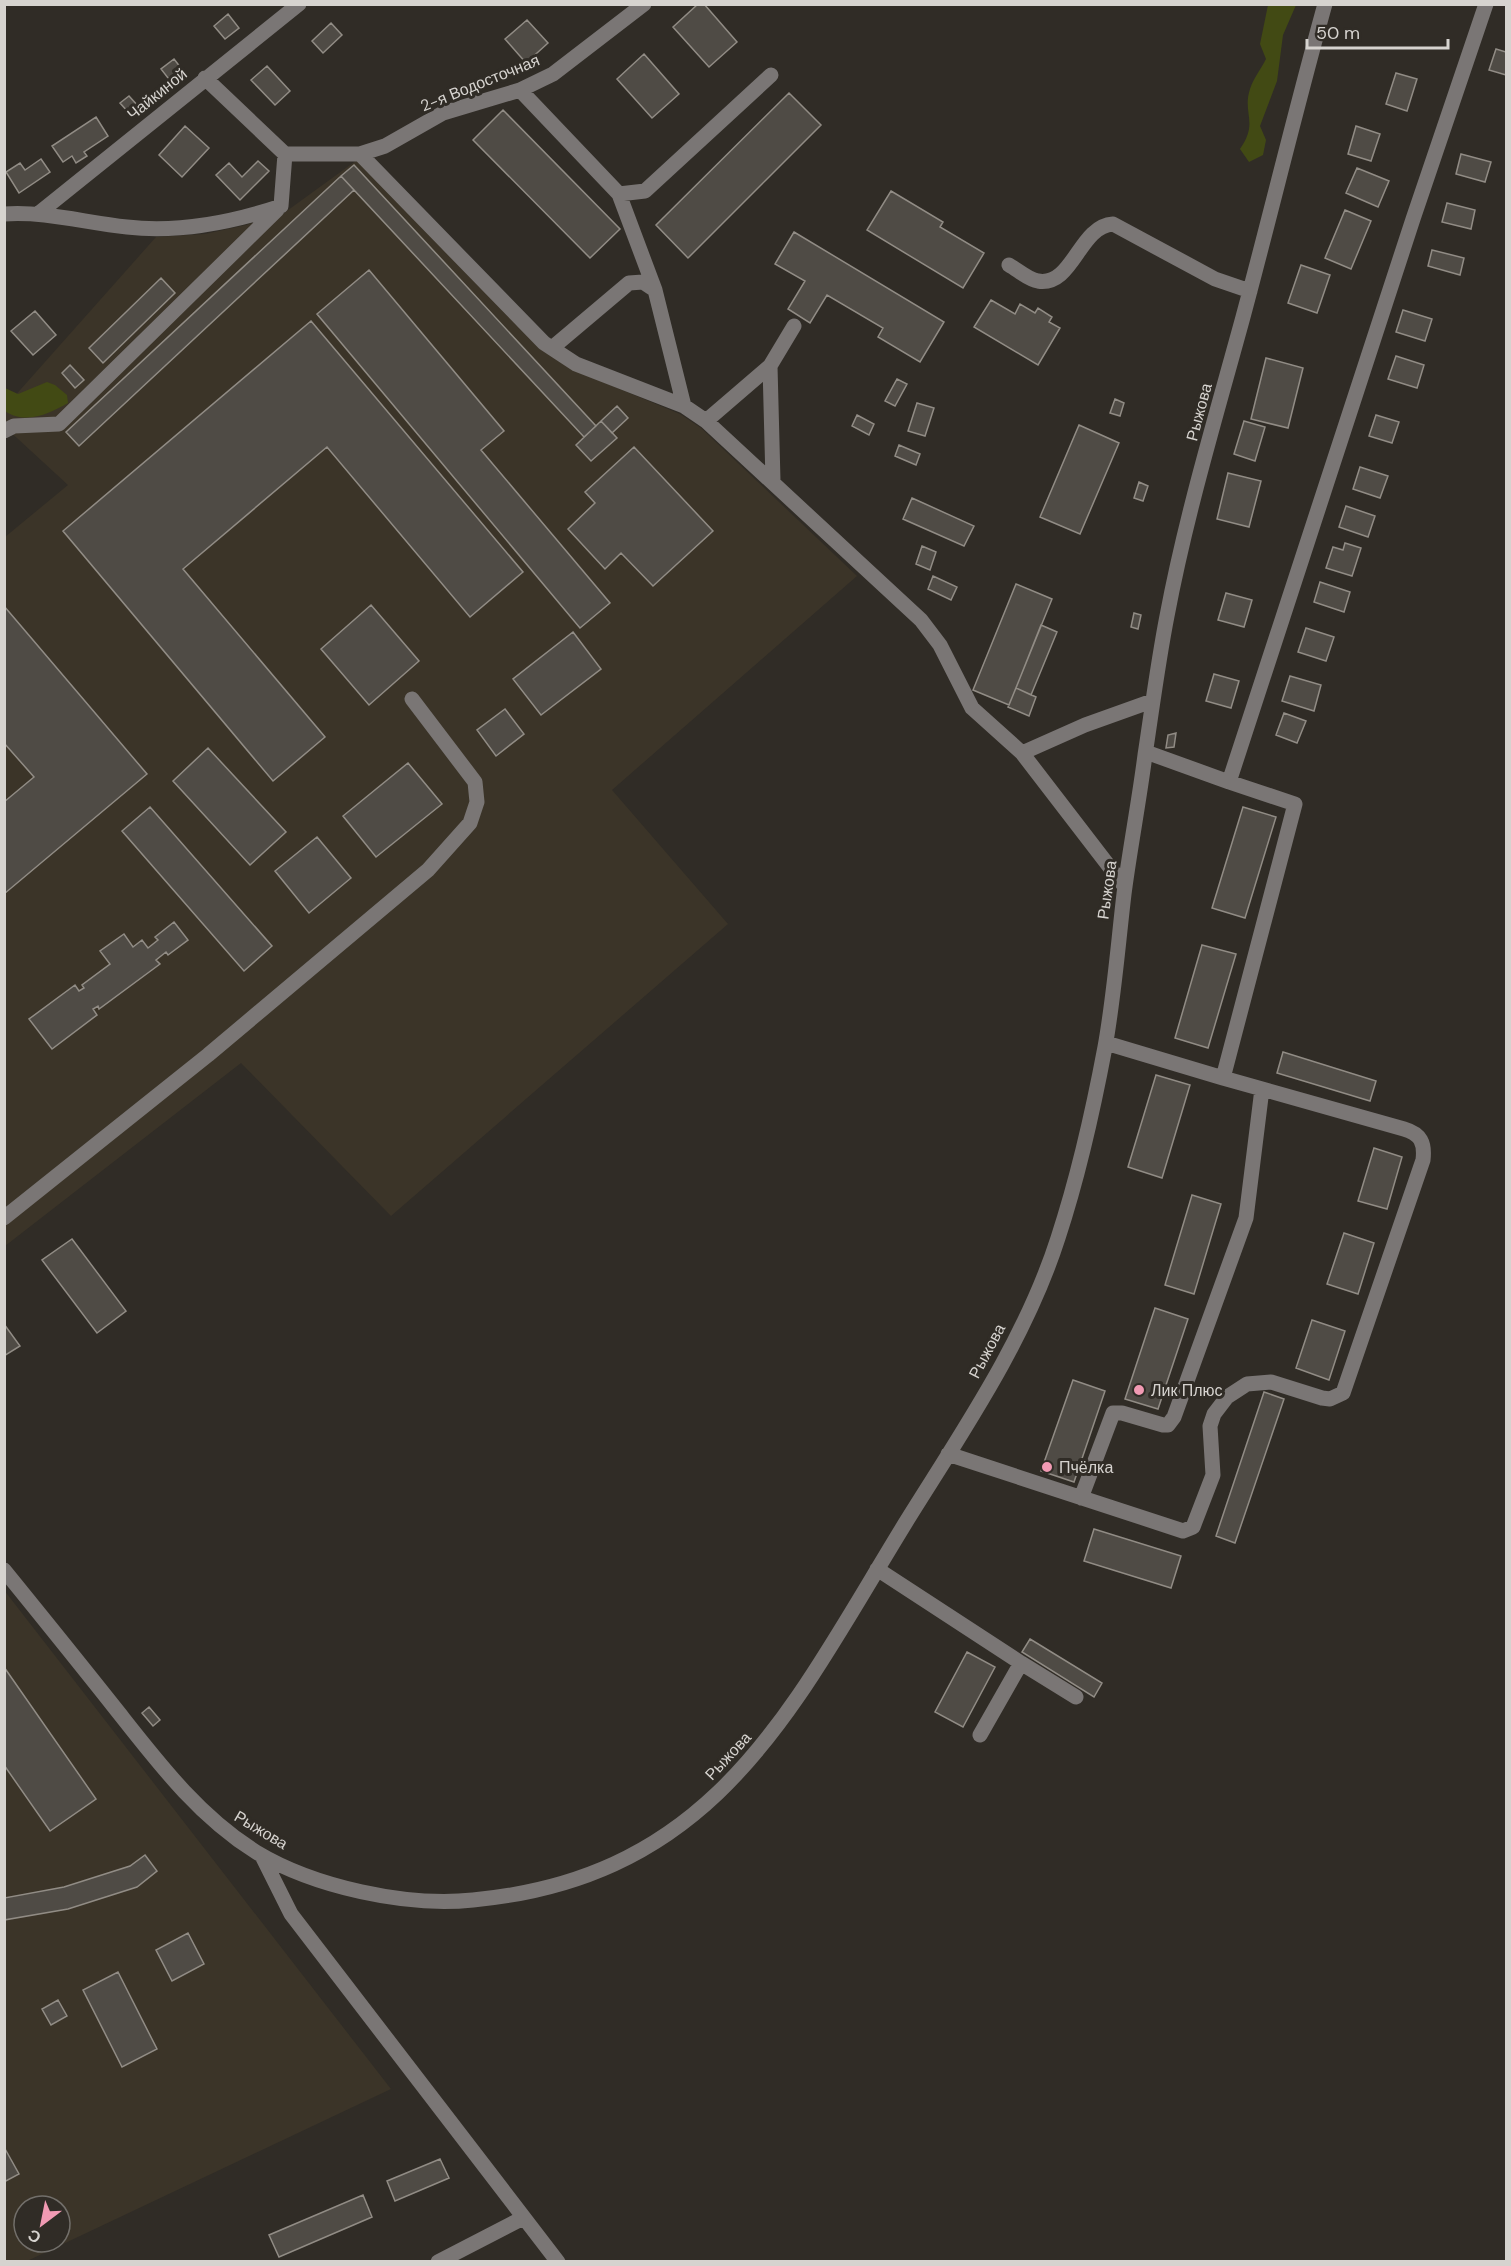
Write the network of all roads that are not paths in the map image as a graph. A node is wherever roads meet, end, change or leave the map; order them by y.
1 (299, 4) edge
2 (644, 4) edge
3 (1326, 4) edge
4 (1486, 4) edge
5 (771, 75) dead end
6 (205, 78) junction
7 (519, 90) junction
8 (285, 154) junction
9 (360, 154) junction
10 (619, 194) junction
11 (281, 206) junction
12 (39, 213) junction
13 (4, 214) edge
14 (1010, 265) dead end
15 (655, 290) junction
16 (1250, 291) junction
17 (794, 326) dead end
18 (552, 348) junction
19 (770, 366) junction
20 (684, 406) junction
21 (706, 421) junction
22 (4, 431) edge
23 (773, 482) junction
24 (412, 699) dead end
25 (1152, 701) junction
26 (1146, 752) junction
27 (1022, 753) junction
28 (1229, 782) junction
29 (1125, 887) junction
30 (1106, 1043) junction
31 (1223, 1078) junction
32 (1262, 1089) junction
33 (4, 1218) edge
34 (948, 1454) junction
35 (1082, 1498) junction
36 (877, 1569) junction
37 (4, 1570) edge
38 (1021, 1663) junction
39 (1076, 1697) dead end
40 (980, 1735) dead end
41 (262, 1856) junction
42 (523, 2218) junction
43 (438, 2262) edge
44 (558, 2262) edge

1 - 6 street, Чайкиной
2 - 7 street, 2-я Водосточная
3 - 16 street, Рыжова
4 - 28 street
5 - 10 street
6 - 8 street
6 - 12 street, Чайкиной
7 - 9 street, 2-я Водосточная
7 - 10 street
8 - 9 street, 2-я Водосточная
8 - 11 street
9 - 18 street
10 - 15 street
11 - 12 street
11 - 22 street
12 - 13 street
14 - 16 street
15 - 18 street
15 - 20 street
16 - 25 street, Рыжова
17 - 19 street
18 - 20 street
19 - 21 street
19 - 23 street
20 - 21 street
21 - 23 street
23 - 27 street
24 - 33 street
25 - 26 street, Рыжова
25 - 27 street
26 - 28 street
26 - 29 street, Рыжова
27 - 29 street
28 - 31 street
29 - 30 street, Рыжова
30 - 31 street
30 - 34 street, Рыжова
31 - 32 street
32 - 35 street
32 - 35 street
34 - 35 street
34 - 36 street, Рыжова
36 - 38 street
36 - 41 street, Рыжова
37 - 41 street, Рыжова
38 - 39 street
38 - 40 street
41 - 42 street
42 - 43 street
42 - 44 street

